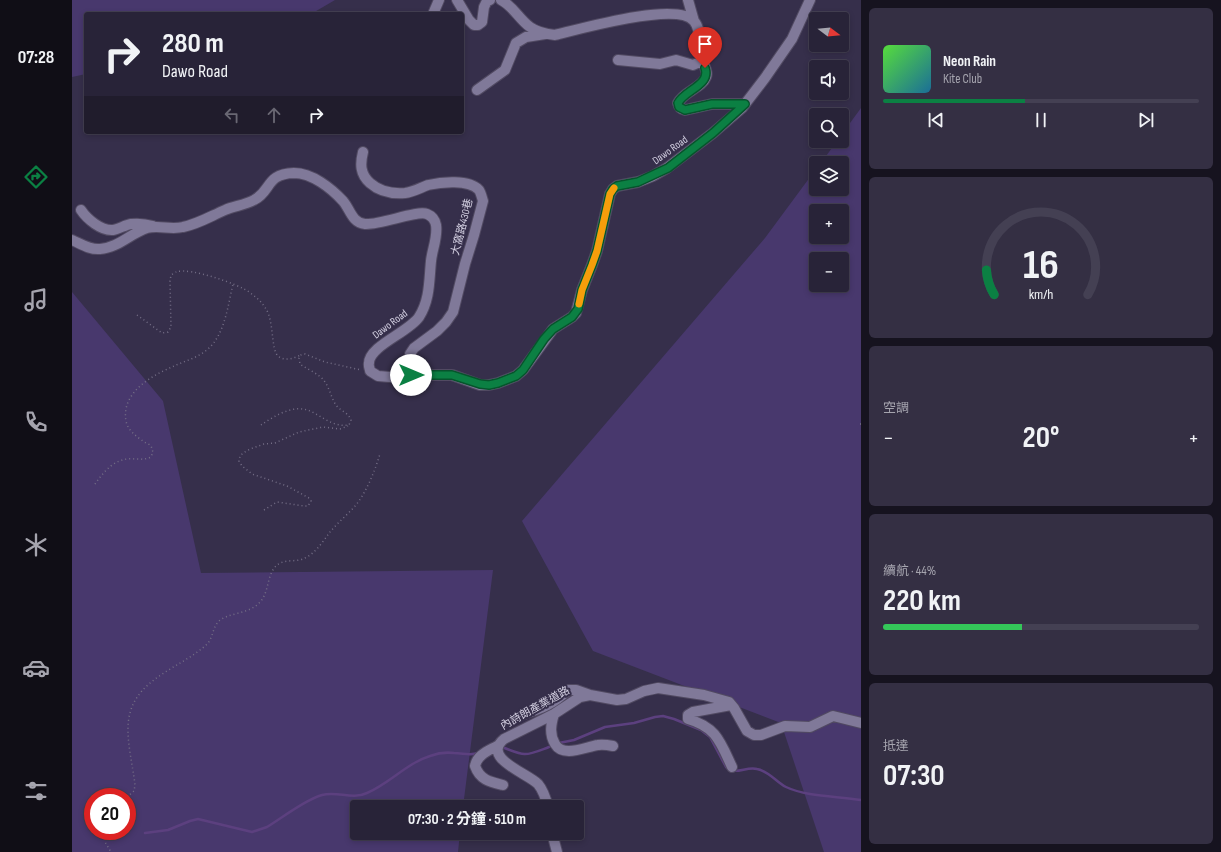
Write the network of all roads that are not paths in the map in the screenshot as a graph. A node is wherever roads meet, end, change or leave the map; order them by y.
1 (439, 0) edge
2 (457, 0) edge
3 (490, 0) edge
4 (501, 0) edge
5 (688, 0) edge
6 (810, 0) edge
7 (434, 12) edge
8 (694, 21) junction
9 (544, 34) junction
10 (618, 60) dead end
11 (702, 61) junction
12 (477, 90) dead end
13 (745, 104) junction
14 (363, 152) dead end
15 (81, 210) dead end
16 (157, 226) junction
17 (72, 240) edge
18 (411, 375) junction
19 (590, 695) junction
20 (732, 705) junction
21 (524, 714) dead end
22 (554, 714) junction
23 (861, 723) edge
24 (613, 746) dead end
25 (498, 752) junction
26 (732, 767) dead end
27 (503, 785) dead end
28 (546, 800) edge
29 (554, 840) edge
30 (557, 852) edge

1 - 7 lane
2 - 3 lane
4 - 9 lane
5 - 8 lane
6 - 13 lane, Dawo Road
8 - 9 lane
8 - 11 lane
9 - 12 lane
10 - 11 lane
11 - 13 lane
13 - 18 lane, Dawo Road
14 - 18 lane, 大窩路430巷
15 - 16 lane
16 - 17 lane, Dawo Road
16 - 18 lane, Dawo Road
19 - 20 lane, 內詩朗產業道路
19 - 21 lane
19 - 22 lane, 內詩朗產業道路
20 - 23 lane
20 - 26 lane
22 - 24 lane
22 - 25 lane, 內詩朗產業道路
25 - 27 lane, 內詩朗產業道路
25 - 28 lane
29 - 30 lane

